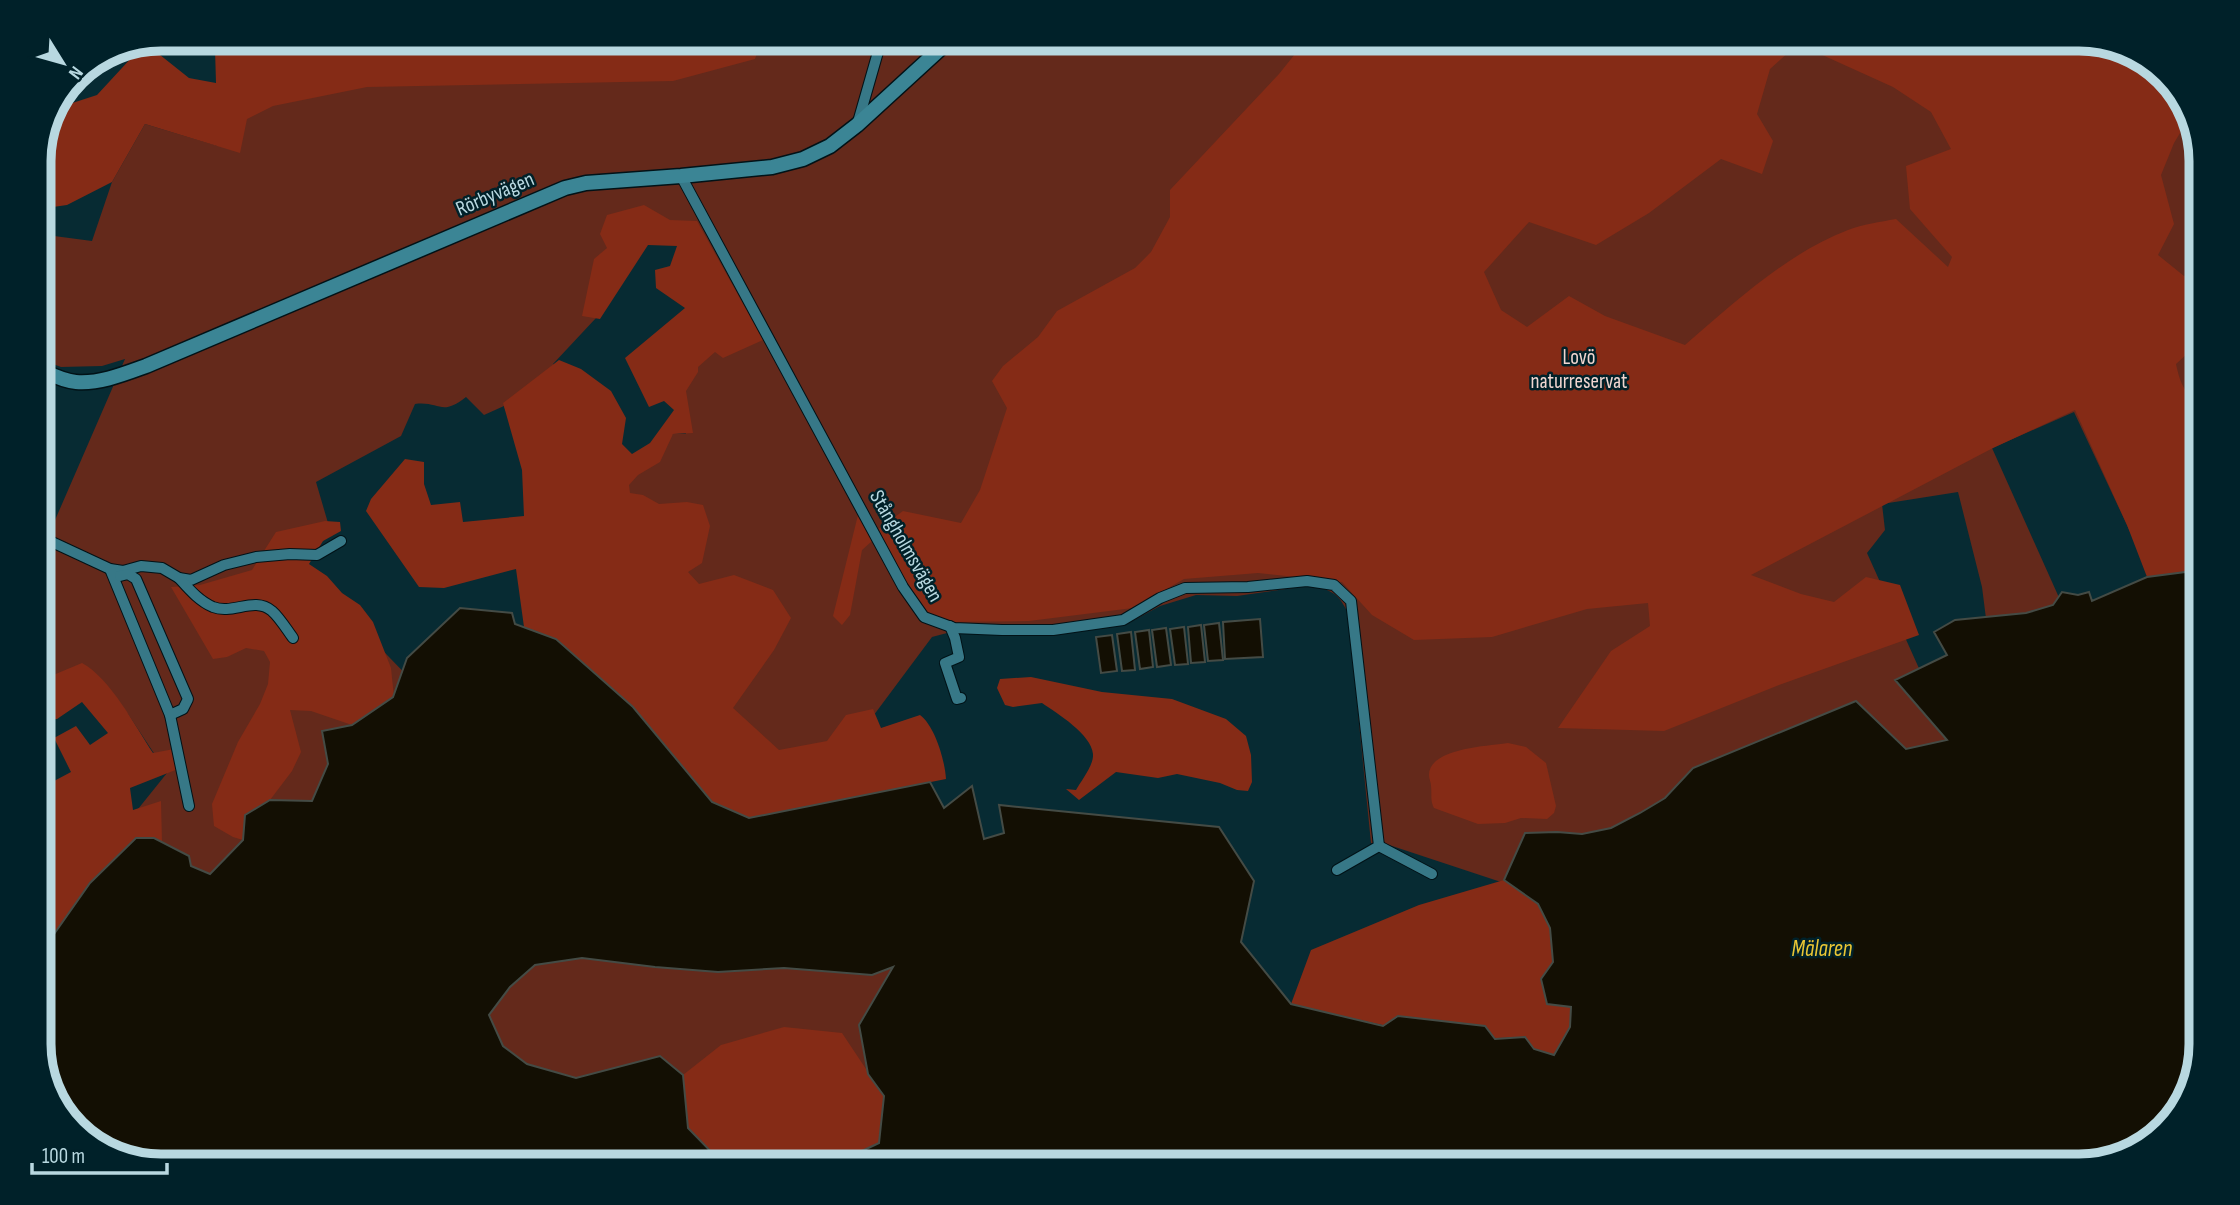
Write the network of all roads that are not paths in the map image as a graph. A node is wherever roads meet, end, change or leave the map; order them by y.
1 (878, 51) edge
2 (938, 51) edge
3 (857, 125) junction
4 (681, 176) junction
5 (51, 373) edge
6 (341, 541) dead end
7 (51, 542) edge
8 (112, 573) junction
9 (179, 578) junction
10 (950, 626) junction
11 (293, 638) dead end
12 (961, 698) dead end
13 (170, 715) junction
14 (189, 806) dead end
15 (1379, 846) junction
16 (1337, 870) dead end
17 (1432, 874) dead end

1 - 3 street
2 - 3 street, Rörbyvägen
3 - 4 street, Rörbyvägen
4 - 5 street, Rörbyvägen
4 - 10 street, Stångholmsvägen
6 - 9 street
7 - 8 street
8 - 9 street
8 - 13 street
8 - 13 street
9 - 11 street
10 - 12 street
10 - 15 street, Stångholmsvägen
13 - 14 street
15 - 16 street
15 - 17 street

